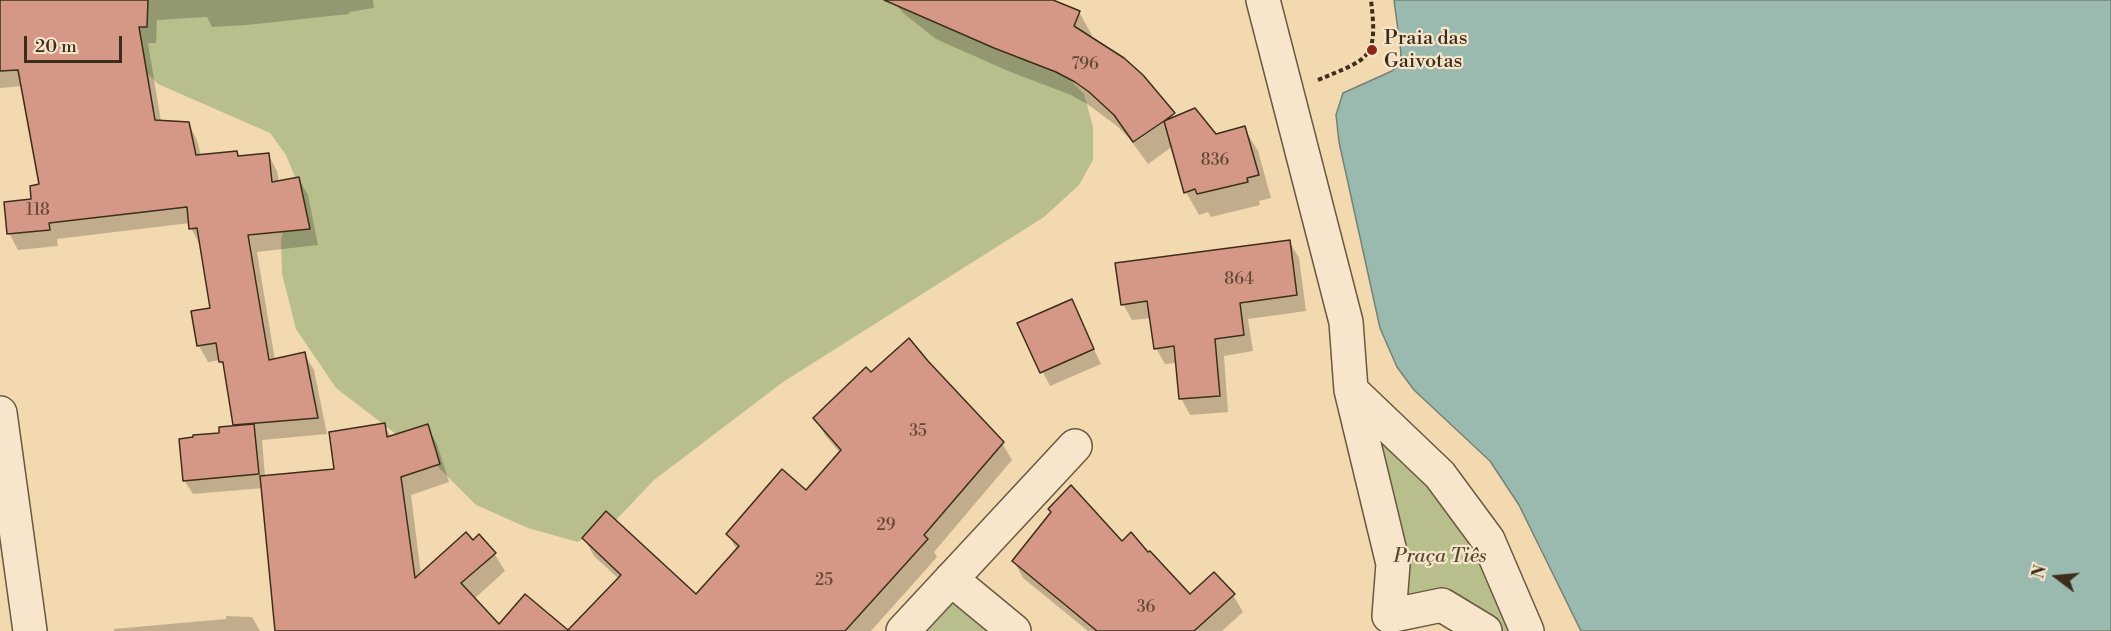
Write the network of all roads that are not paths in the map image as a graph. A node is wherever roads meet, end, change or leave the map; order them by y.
1 (1263, 0) edge
2 (1351, 390) junction
3 (0, 413) edge
4 (1075, 446) dead end
5 (951, 579) junction
6 (1383, 623) edge
7 (30, 631) edge
8 (903, 631) edge
9 (1014, 631) edge
10 (1485, 631) edge
11 (1527, 631) edge

1 - 2 street
2 - 6 street
2 - 11 street
3 - 7 street
4 - 5 street
5 - 8 street
5 - 9 street
6 - 10 street

